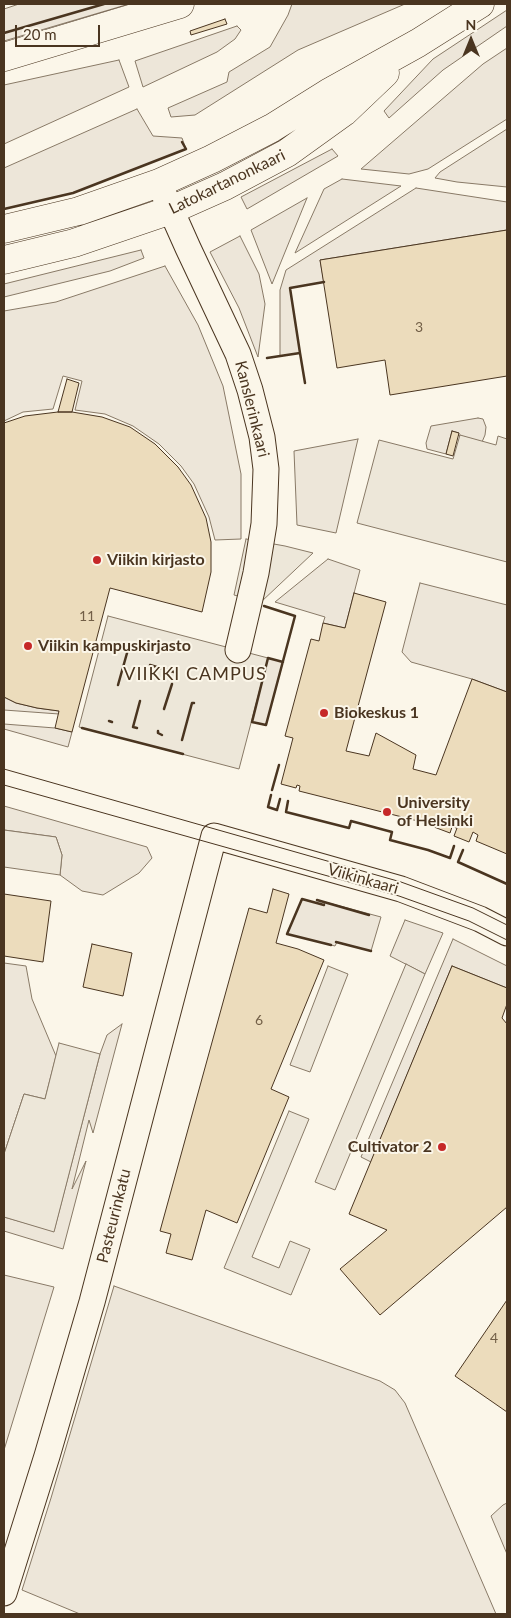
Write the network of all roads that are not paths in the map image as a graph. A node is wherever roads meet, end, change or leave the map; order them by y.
1 (180, 4) edge
2 (480, 4) edge
3 (418, 43) junction
4 (4, 57) edge
5 (159, 183) junction
6 (171, 210) junction
7 (4, 229) edge
8 (4, 260) edge
9 (238, 650) dead end
10 (214, 836) joint
11 (507, 933) edge
12 (4, 1593) edge

1 - 4 main road
2 - 3 main road, Latokartanonkaari
3 - 5 main road, Latokartanonkaari
3 - 6 main road, Latokartanonkaari
5 - 6 street, Kanslerinkaari
5 - 7 main road, Latokartanonkaari
6 - 8 main road, Latokartanonkaari
6 - 9 street, Kanslerinkaari
10 - 11 street, Viikinkaari
10 - 12 street, Pasteurinkatu

